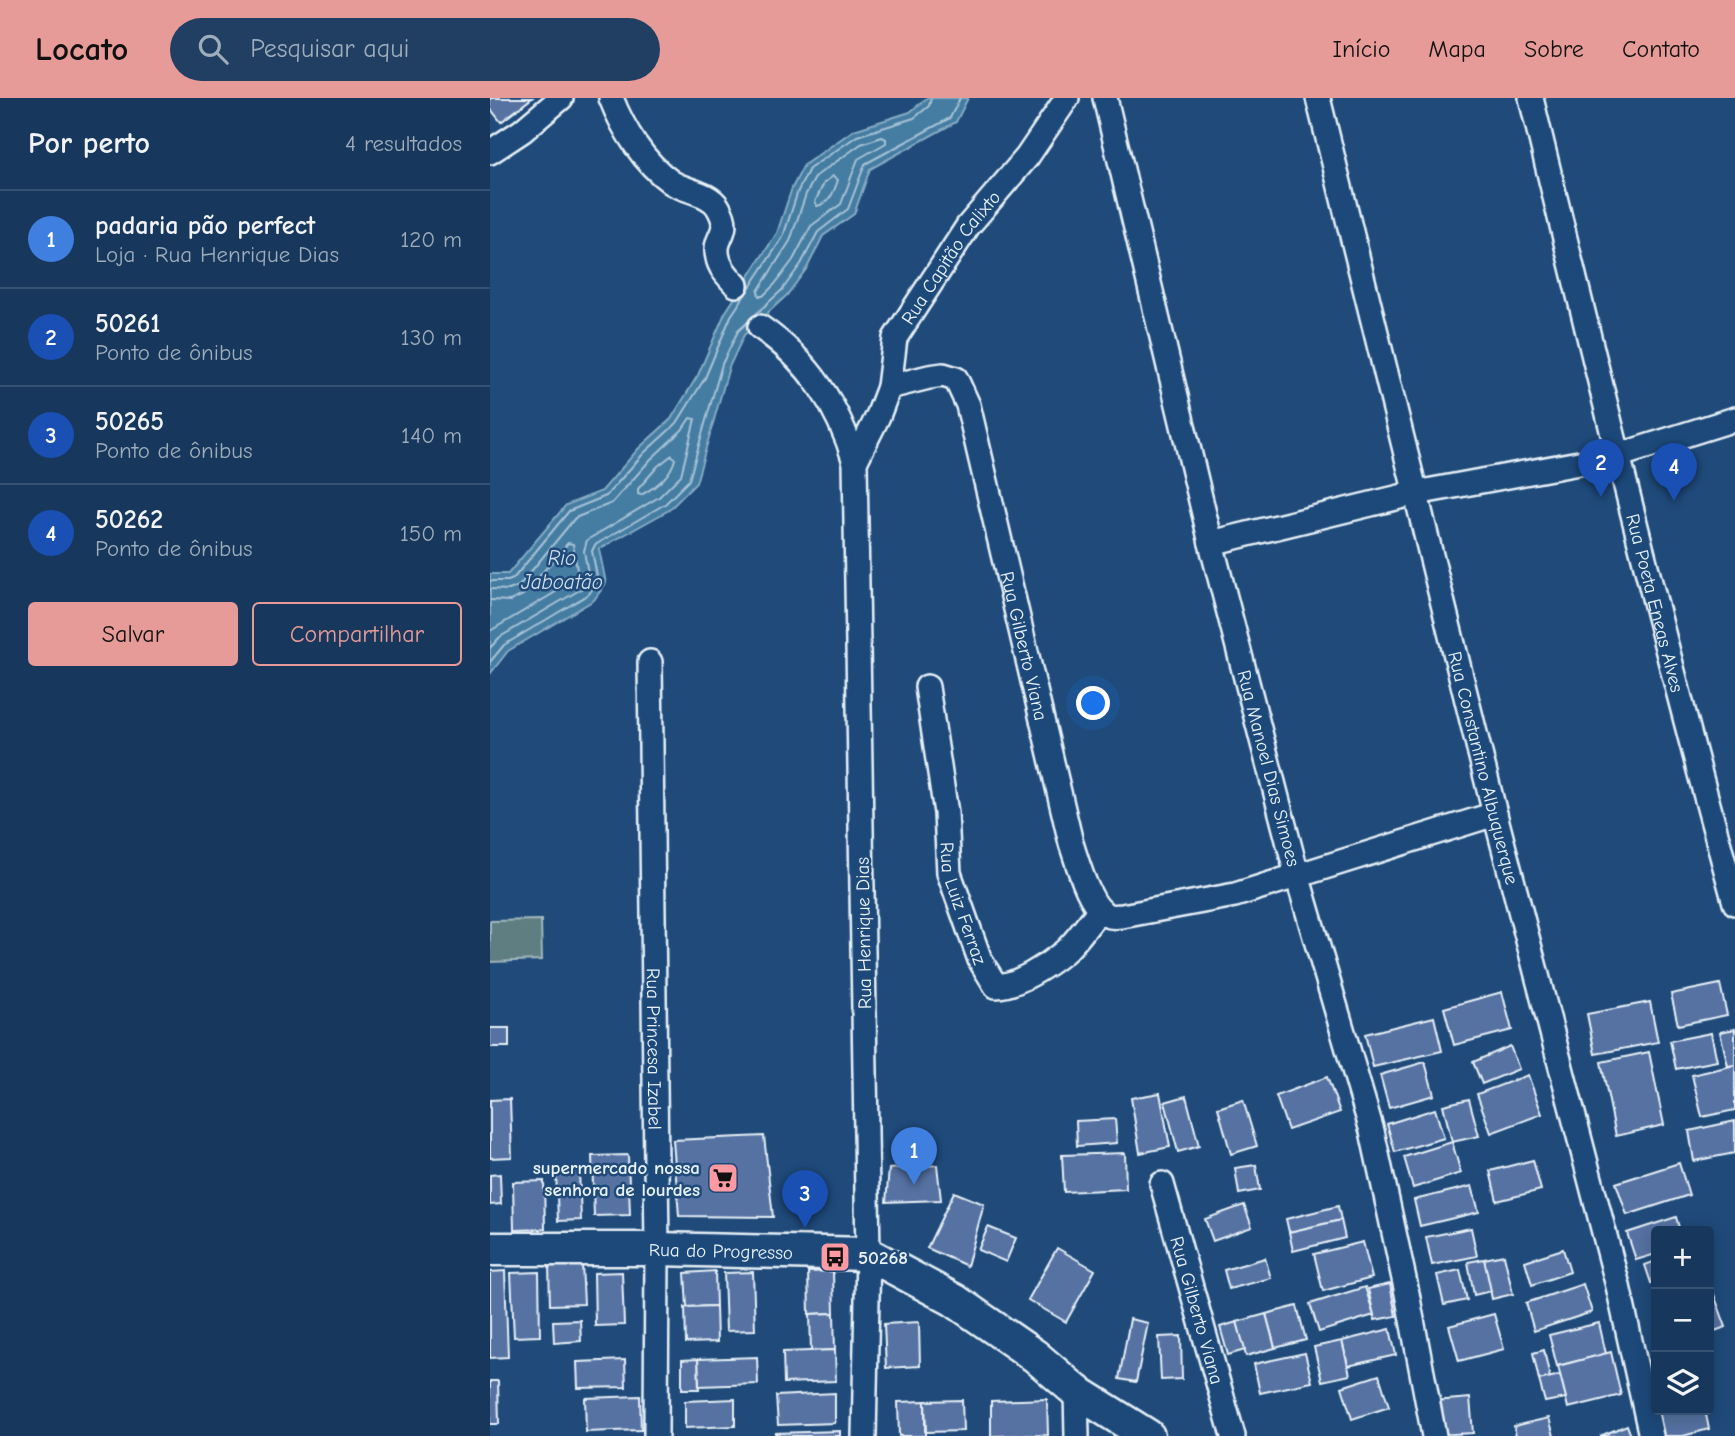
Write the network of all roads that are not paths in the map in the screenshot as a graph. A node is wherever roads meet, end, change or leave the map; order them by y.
1 (561, 98) edge
2 (611, 98) edge
3 (1067, 98) edge
4 (1105, 98) edge
5 (1318, 98) edge
6 (1531, 98) edge
7 (490, 152) edge
8 (736, 285) dead end
9 (760, 327) dead end
10 (889, 387) junction
11 (1735, 419) edge
12 (870, 434) joint
13 (1617, 456) junction
14 (855, 461) junction
15 (1416, 493) junction
16 (1211, 543) junction
17 (650, 662) dead end
18 (927, 687) dead end
19 (1495, 814) junction
20 (1297, 875) junction
21 (1735, 904) edge
22 (1100, 910) junction
23 (1162, 1184) dead end
24 (490, 1249) edge
25 (657, 1249) junction
26 (868, 1254) junction
27 (1076, 1391) junction
28 (656, 1436) edge
29 (864, 1436) edge
30 (1077, 1436) edge
31 (1148, 1436) edge
32 (1233, 1436) edge
33 (1434, 1436) edge
34 (1651, 1436) edge

1 - 7 street
2 - 8 street
3 - 10 street, Rua Capitão Calixto
4 - 16 street, Rua Manoel Dias Simoes
5 - 15 street, Rua Constantino Albuquerque
6 - 13 street, Rua Poeta Eneas Alves
9 - 14 street
10 - 12 street, Rua Capitão Calixto
10 - 22 street, Rua Gilberto Viana
11 - 13 street
12 - 14 street, Rua Henrique Dias
13 - 15 street
13 - 21 street, Rua Poeta Eneas Alves
14 - 26 street, Rua Henrique Dias
15 - 16 street
15 - 19 street, Rua Constantino Albuquerque
16 - 20 street, Rua Manoel Dias Simoes
17 - 25 street, Rua Princesa Izabel
18 - 22 street, Rua Luiz Ferraz
19 - 20 street
19 - 34 street, Rua Constantino Albuquerque
20 - 22 street
20 - 33 street, Rua Manoel Dias Simoes
23 - 32 street, Rua Gilberto Viana
24 - 25 street, Rua do Progresso
25 - 26 street, Rua do Progresso
25 - 28 street, Rua Princesa Izabel
26 - 27 street, Rua do Progresso
26 - 29 street, Rua Henrique Dias
27 - 30 street
27 - 31 street, Rua do Progresso

